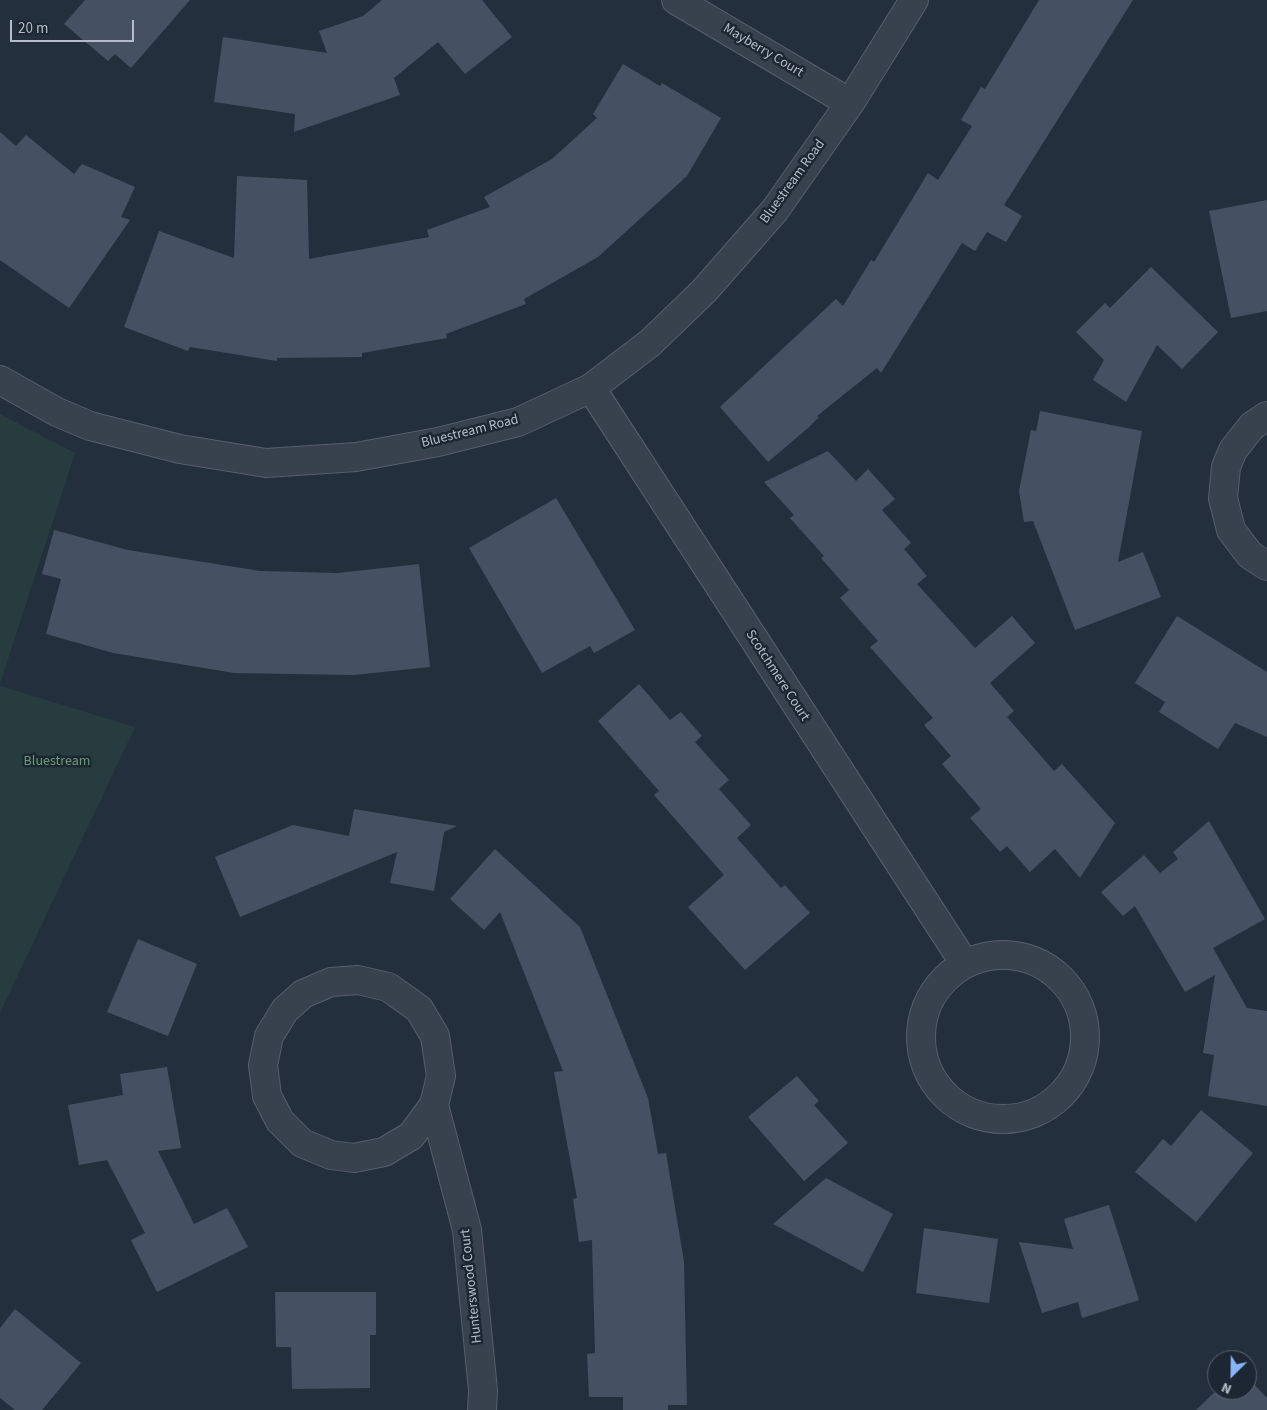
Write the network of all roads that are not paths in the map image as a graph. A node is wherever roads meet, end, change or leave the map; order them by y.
1 (676, 0) edge
2 (914, 0) edge
3 (850, 103) junction
4 (0, 380) edge
5 (591, 388) junction
6 (1267, 416) edge
7 (1267, 566) edge
8 (964, 964) junction
9 (434, 1105) junction
10 (482, 1410) edge

1 - 3 street, Mayberry Court
2 - 3 street, Bluestream Road
3 - 5 street, Bluestream Road
4 - 5 street, Bluestream Road
5 - 8 street, Scotchmere Court
6 - 7 street
8 - 8 street
9 - 9 street, Hunterswood Court
9 - 10 street, Hunterswood Court

